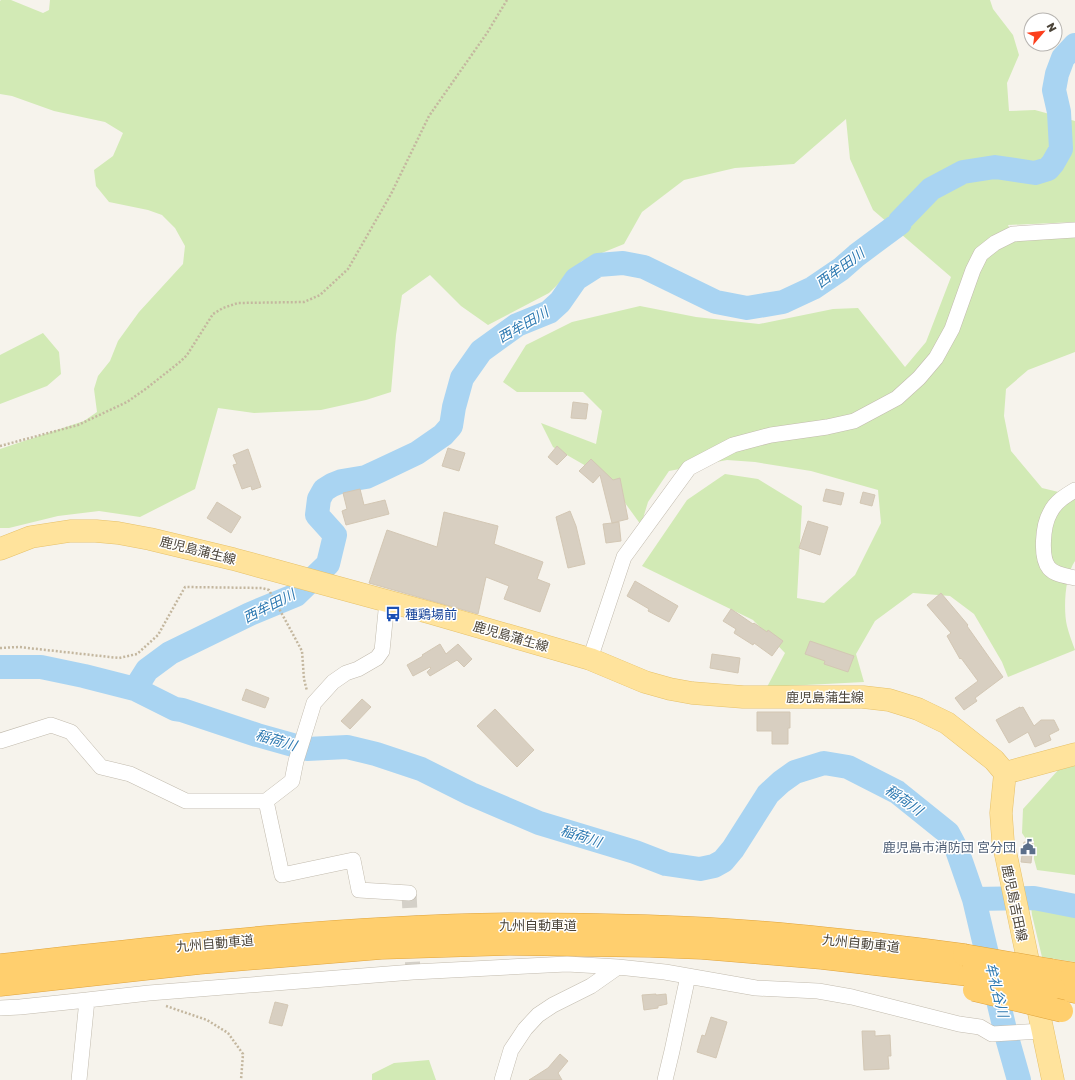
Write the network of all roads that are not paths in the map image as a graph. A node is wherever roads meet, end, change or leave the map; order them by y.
1 (1075, 230) edge
2 (1075, 490) edge
3 (0, 549) edge
4 (1075, 578) edge
5 (387, 601) junction
6 (590, 659) junction
7 (0, 741) edge
8 (1075, 754) edge
9 (1005, 773) junction
10 (266, 801) junction
11 (409, 893) dead end
12 (0, 965) edge
13 (618, 966) junction
14 (969, 973) junction
15 (1075, 974) edge
16 (688, 976) junction
17 (1060, 984) edge
18 (0, 985) edge
19 (87, 1000) junction
20 (0, 1008) edge
21 (1069, 1013) edge
22 (1043, 1031) junction
23 (79, 1080) edge
24 (502, 1080) edge
25 (665, 1080) edge
26 (1053, 1080) edge

1 - 6 street
2 - 4 street
3 - 5 main road, 鹿児島蒲生線
5 - 6 main road, 鹿児島蒲生線
5 - 10 street
6 - 9 main road, 鹿児島蒲生線
7 - 10 street
8 - 9 main road
9 - 22 main road, 鹿児島吉田線
10 - 11 street
12 - 14 highway, 九州自動車道
13 - 16 street
13 - 19 street
13 - 24 street
14 - 17 highway, 九州自動車道, bridge
14 - 18 highway, 九州自動車道
14 - 21 highway, bridge
15 - 17 highway, 九州自動車道
16 - 22 street
16 - 25 street
19 - 20 street
19 - 23 street
22 - 26 main road, 鹿児島吉田線

